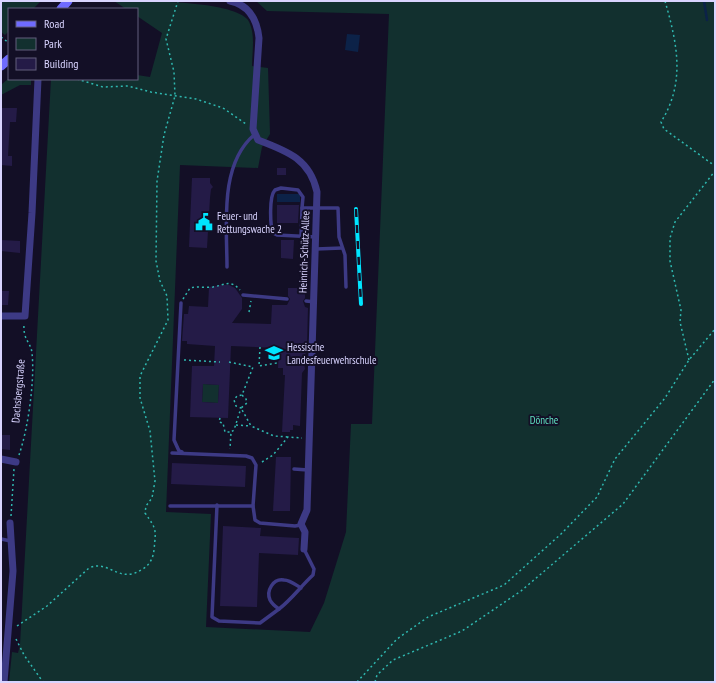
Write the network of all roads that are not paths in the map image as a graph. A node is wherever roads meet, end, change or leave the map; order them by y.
1 (230, 1) edge
2 (38, 80) edge
3 (254, 132) junction
4 (302, 208) junction
5 (318, 209) junction
6 (302, 237) junction
7 (317, 237) junction
8 (342, 248) junction
9 (316, 249) junction
10 (227, 267) dead end
11 (346, 287) dead end
12 (243, 295) road end
13 (287, 299) dead end
14 (306, 301) dead end
15 (315, 302) junction
16 (181, 303) road end
17 (1, 316) edge
18 (172, 453) dead end
19 (185, 453) junction
20 (1, 459) edge
21 (16, 462) road end
22 (294, 469) dead end
23 (308, 470) junction
24 (217, 505) junction
25 (170, 506) dead end
26 (253, 506) junction
27 (10, 523) road end
28 (301, 524) junction
29 (1, 539) edge
30 (11, 541) junction
31 (304, 550) joint
32 (301, 588) junction
33 (279, 610) junction
34 (1, 626) edge
35 (9, 627) junction
36 (4, 682) edge

1 - 3 street
2 - 17 street
3 - 5 street, Heinrich-Schütz-Allee
3 - 10 lane
4 - 5 lane
4 - 6 lane
4 - 6 lane
5 - 7 street, Heinrich-Schütz-Allee
5 - 8 lane
6 - 7 lane
7 - 9 street, Heinrich-Schütz-Allee
8 - 9 lane
8 - 11 lane
9 - 15 street, Heinrich-Schütz-Allee
12 - 13 lane
14 - 15 lane
15 - 23 street, Heinrich-Schütz-Allee
16 - 19 lane
18 - 19 lane
19 - 26 lane
20 - 21 street
22 - 23 lane
23 - 28 street, Heinrich-Schütz-Allee
24 - 25 lane
24 - 26 lane
24 - 33 lane
26 - 28 lane
27 - 30 street
28 - 31 street, Heinrich-Schütz-Allee
29 - 30 lane
30 - 35 street
31 - 32 lane
32 - 33 lane
32 - 33 lane
34 - 35 street
35 - 36 street

